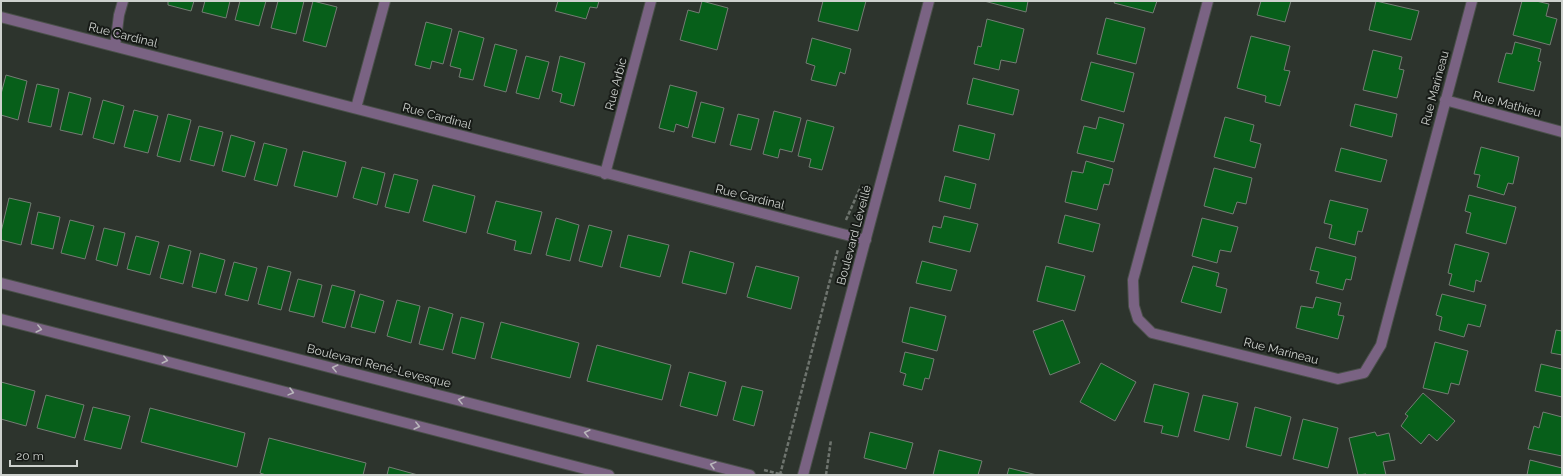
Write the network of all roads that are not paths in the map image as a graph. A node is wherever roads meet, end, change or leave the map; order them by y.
1 (123, 1) edge
2 (385, 1) edge
3 (651, 1) edge
4 (929, 1) edge
5 (1208, 1) edge
6 (1472, 1) edge
7 (1, 17) edge
8 (115, 46) junction
9 (1445, 100) junction
10 (356, 108) junction
11 (1562, 132) edge
12 (605, 174) junction
13 (866, 240) junction
14 (1, 283) edge
15 (1, 319) edge
16 (609, 475) edge
17 (750, 475) edge
18 (803, 475) edge

1 - 8 street
2 - 10 street
3 - 12 street, Rue Arbic
4 - 13 street, Boulevard Léveillé
5 - 9 street, Rue Marineau
6 - 9 street, Rue Marineau
7 - 8 street, Rue Cardinal
8 - 10 street, Rue Cardinal
9 - 11 street, Rue Mathieu
10 - 12 street, Rue Cardinal
12 - 13 street, Rue Cardinal
13 - 18 street, Boulevard Léveillé
17 -> 14 street, Boulevard René-Levesque
15 -> 16 street

